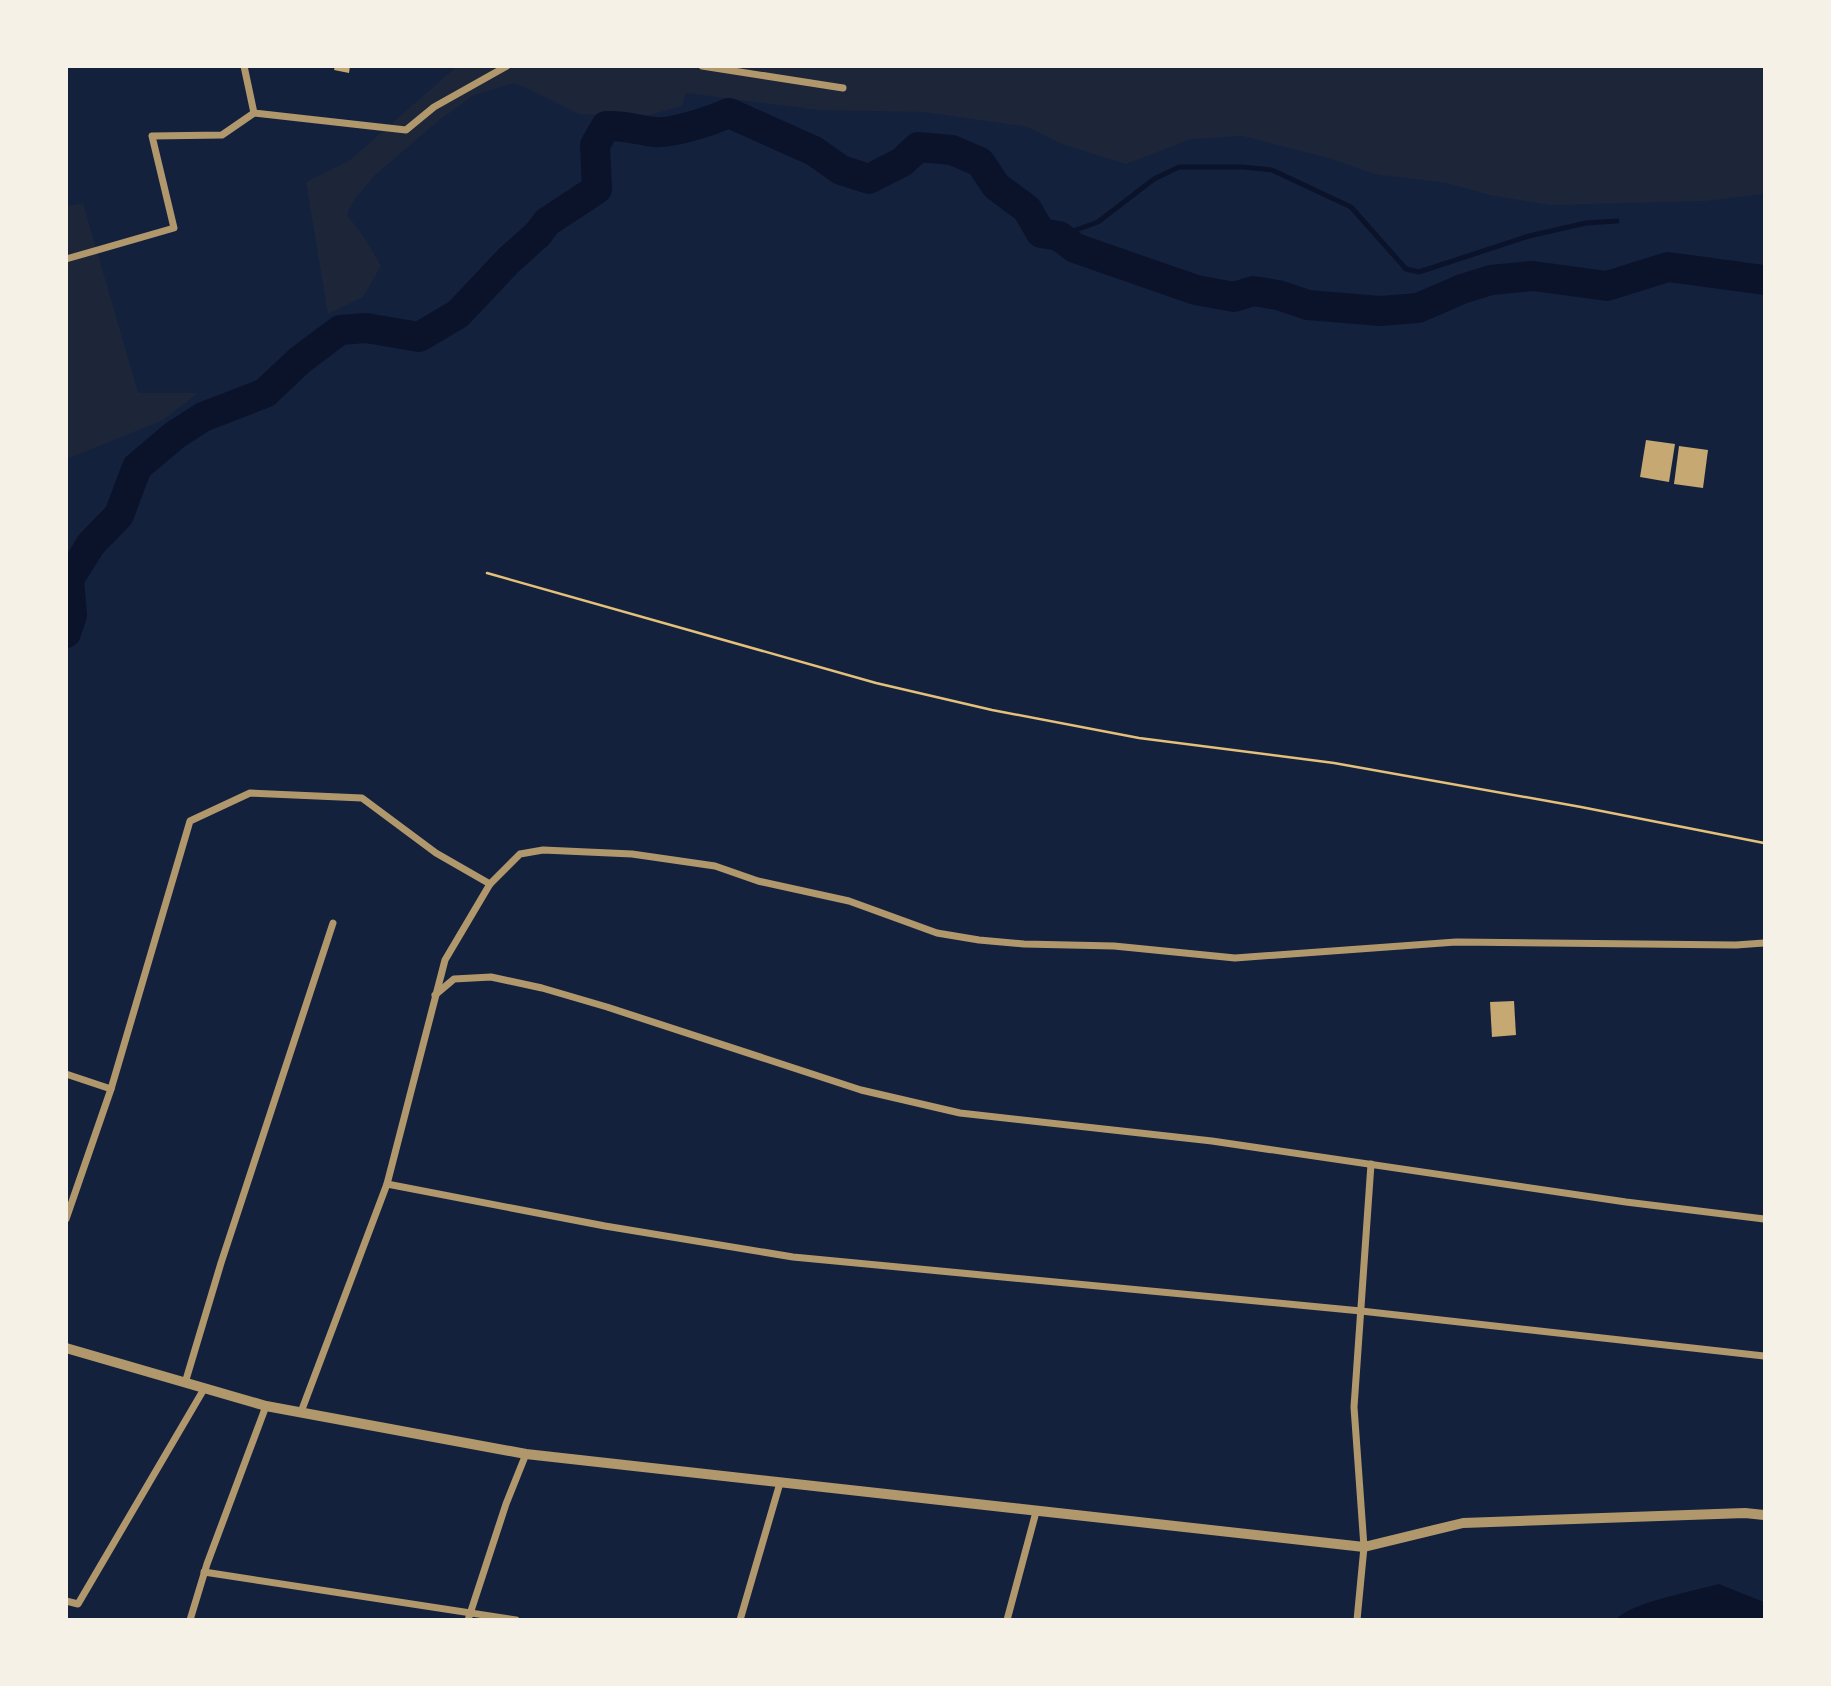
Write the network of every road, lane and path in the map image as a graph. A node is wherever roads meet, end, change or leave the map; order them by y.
1 (243, 66) edge
2 (507, 66) edge
3 (702, 66) edge
4 (843, 88) dead end
5 (254, 113) junction
6 (66, 259) edge
7 (487, 573) dead end
8 (1765, 843) edge
9 (490, 884) junction
10 (333, 923) dead end
11 (1765, 943) edge
12 (435, 995) junction
13 (66, 1074) edge
14 (111, 1089) junction
15 (1371, 1164) junction
16 (387, 1185) junction
17 (66, 1219) edge
18 (1765, 1219) edge
19 (1361, 1311) junction
20 (66, 1348) edge
21 (1765, 1356) edge
22 (185, 1383) junction
23 (204, 1389) junction
24 (266, 1406) junction
25 (301, 1412) junction
26 (526, 1454) junction
27 (780, 1483) junction
28 (1035, 1512) junction
29 (1765, 1515) edge
30 (1364, 1546) junction
31 (204, 1572) junction
32 (66, 1601) edge
33 (469, 1616) edge
34 (190, 1619) edge
35 (516, 1619) edge
36 (740, 1619) edge
37 (1007, 1619) edge
38 (1357, 1619) edge

1 - 5 street
2 - 5 street
3 - 4 street
5 - 6 street
7 - 8 path
9 - 11 street
9 - 12 street
9 - 14 street
10 - 22 street
12 - 15 street
12 - 16 street
13 - 14 street
14 - 17 street
15 - 18 street
15 - 19 street
16 - 19 street
16 - 25 street
19 - 21 street
19 - 30 street
20 - 22 street
22 - 23 street
23 - 24 street
23 - 32 street
24 - 25 street
24 - 31 street
25 - 26 street
26 - 27 street
26 - 33 street
27 - 28 street
27 - 36 street
28 - 30 street
28 - 37 street
29 - 30 street
30 - 38 street
31 - 33 street
31 - 34 street
33 - 35 street

